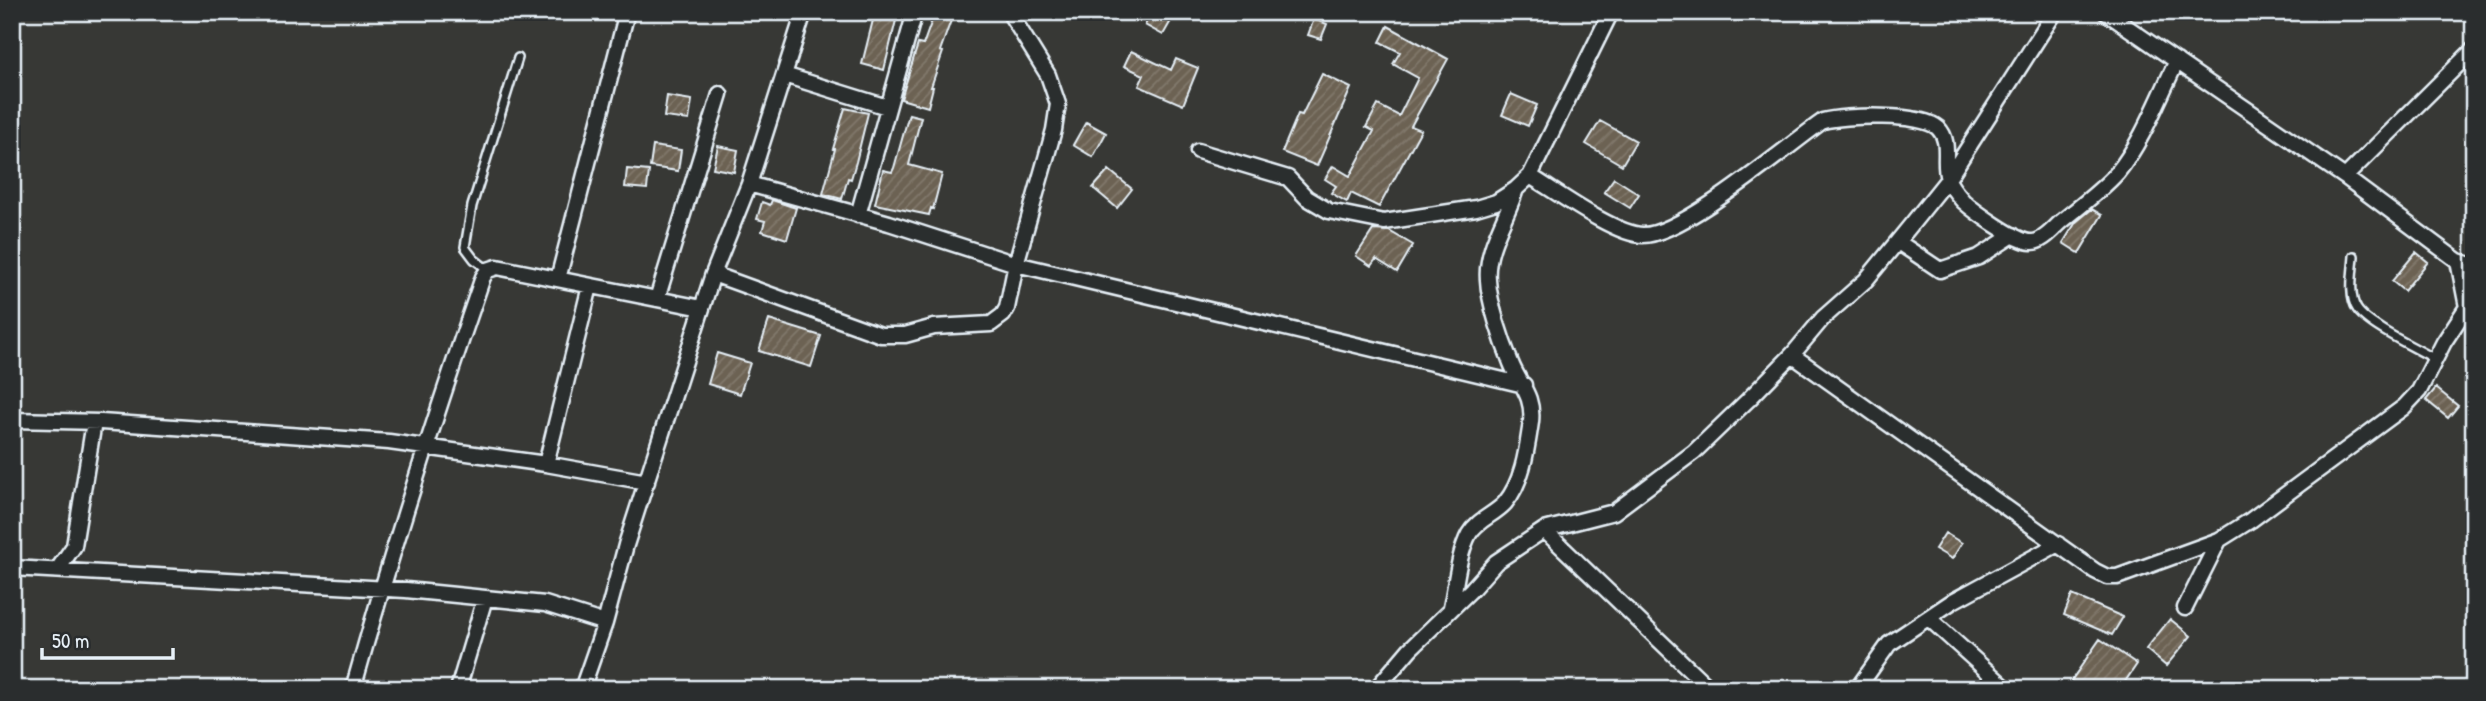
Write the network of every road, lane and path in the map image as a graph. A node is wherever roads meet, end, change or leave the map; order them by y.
1 (627, 12) edge
2 (804, 12) edge
3 (915, 12) edge
4 (1009, 12) edge
5 (1611, 12) edge
6 (2055, 12) edge
7 (2105, 12) edge
8 (2474, 50) edge
9 (518, 58) dead end
10 (2177, 61) junction
11 (785, 75) junction
12 (720, 94) dead end
13 (887, 107) junction
14 (1198, 151) dead end
15 (1530, 176) junction
16 (2345, 177) junction
17 (1948, 179) junction
18 (749, 184) junction
19 (1516, 189) junction
20 (858, 215) junction
21 (2013, 235) junction
22 (1898, 242) junction
23 (2354, 256) dead end
24 (2458, 261) junction
25 (1016, 264) junction
26 (2474, 267) edge
27 (488, 270) junction
28 (713, 274) junction
29 (558, 279) junction
30 (590, 286) junction
31 (657, 299) junction
32 (2470, 302) edge
33 (702, 308) junction
34 (1792, 355) junction
35 (2435, 359) junction
36 (1524, 385) junction
37 (12, 421) edge
38 (94, 422) junction
39 (426, 446) junction
40 (547, 464) junction
41 (647, 482) junction
42 (1544, 530) junction
43 (2219, 540) junction
44 (2057, 544) junction
45 (12, 568) edge
46 (58, 569) junction
47 (381, 588) junction
48 (485, 598) junction
49 (1451, 607) junction
50 (2185, 608) dead end
51 (1931, 616) junction
52 (605, 623) junction
53 (353, 689) edge
54 (458, 689) edge
55 (582, 689) edge
56 (1376, 689) edge
57 (1710, 689) edge
58 (1857, 689) edge
59 (2007, 689) edge

1 - 29 street
2 - 11 street
3 - 13 street
4 - 25 street
5 - 15 street
6 - 17 street
7 - 10 street
8 - 16 street
9 - 27 lane
10 - 16 street
10 - 21 street
11 - 13 street
11 - 18 street
12 - 31 street
13 - 20 street
14 - 19 street
15 - 17 street
15 - 19 street
16 - 24 street
17 - 21 street
17 - 22 street
18 - 20 street
18 - 28 street
19 - 36 street
20 - 25 street
21 - 22 street
22 - 34 street
23 - 35 lane
24 - 26 street
24 - 32 street
25 - 28 street
25 - 36 street
27 - 29 street
27 - 39 street
28 - 33 street
29 - 30 street
30 - 31 street
30 - 40 street
31 - 33 street
32 - 35 street
33 - 41 street
34 - 42 street
34 - 44 street
35 - 43 street
36 - 49 street
37 - 38 street
38 - 39 street
38 - 46 street
39 - 40 street
39 - 47 street
40 - 41 street
41 - 52 street
42 - 49 street
42 - 57 street
43 - 44 street
43 - 50 street
44 - 51 street
45 - 46 street
46 - 47 street
47 - 48 street
47 - 53 street
48 - 52 street
48 - 54 street
49 - 56 street
51 - 58 street
51 - 59 street
52 - 55 street

